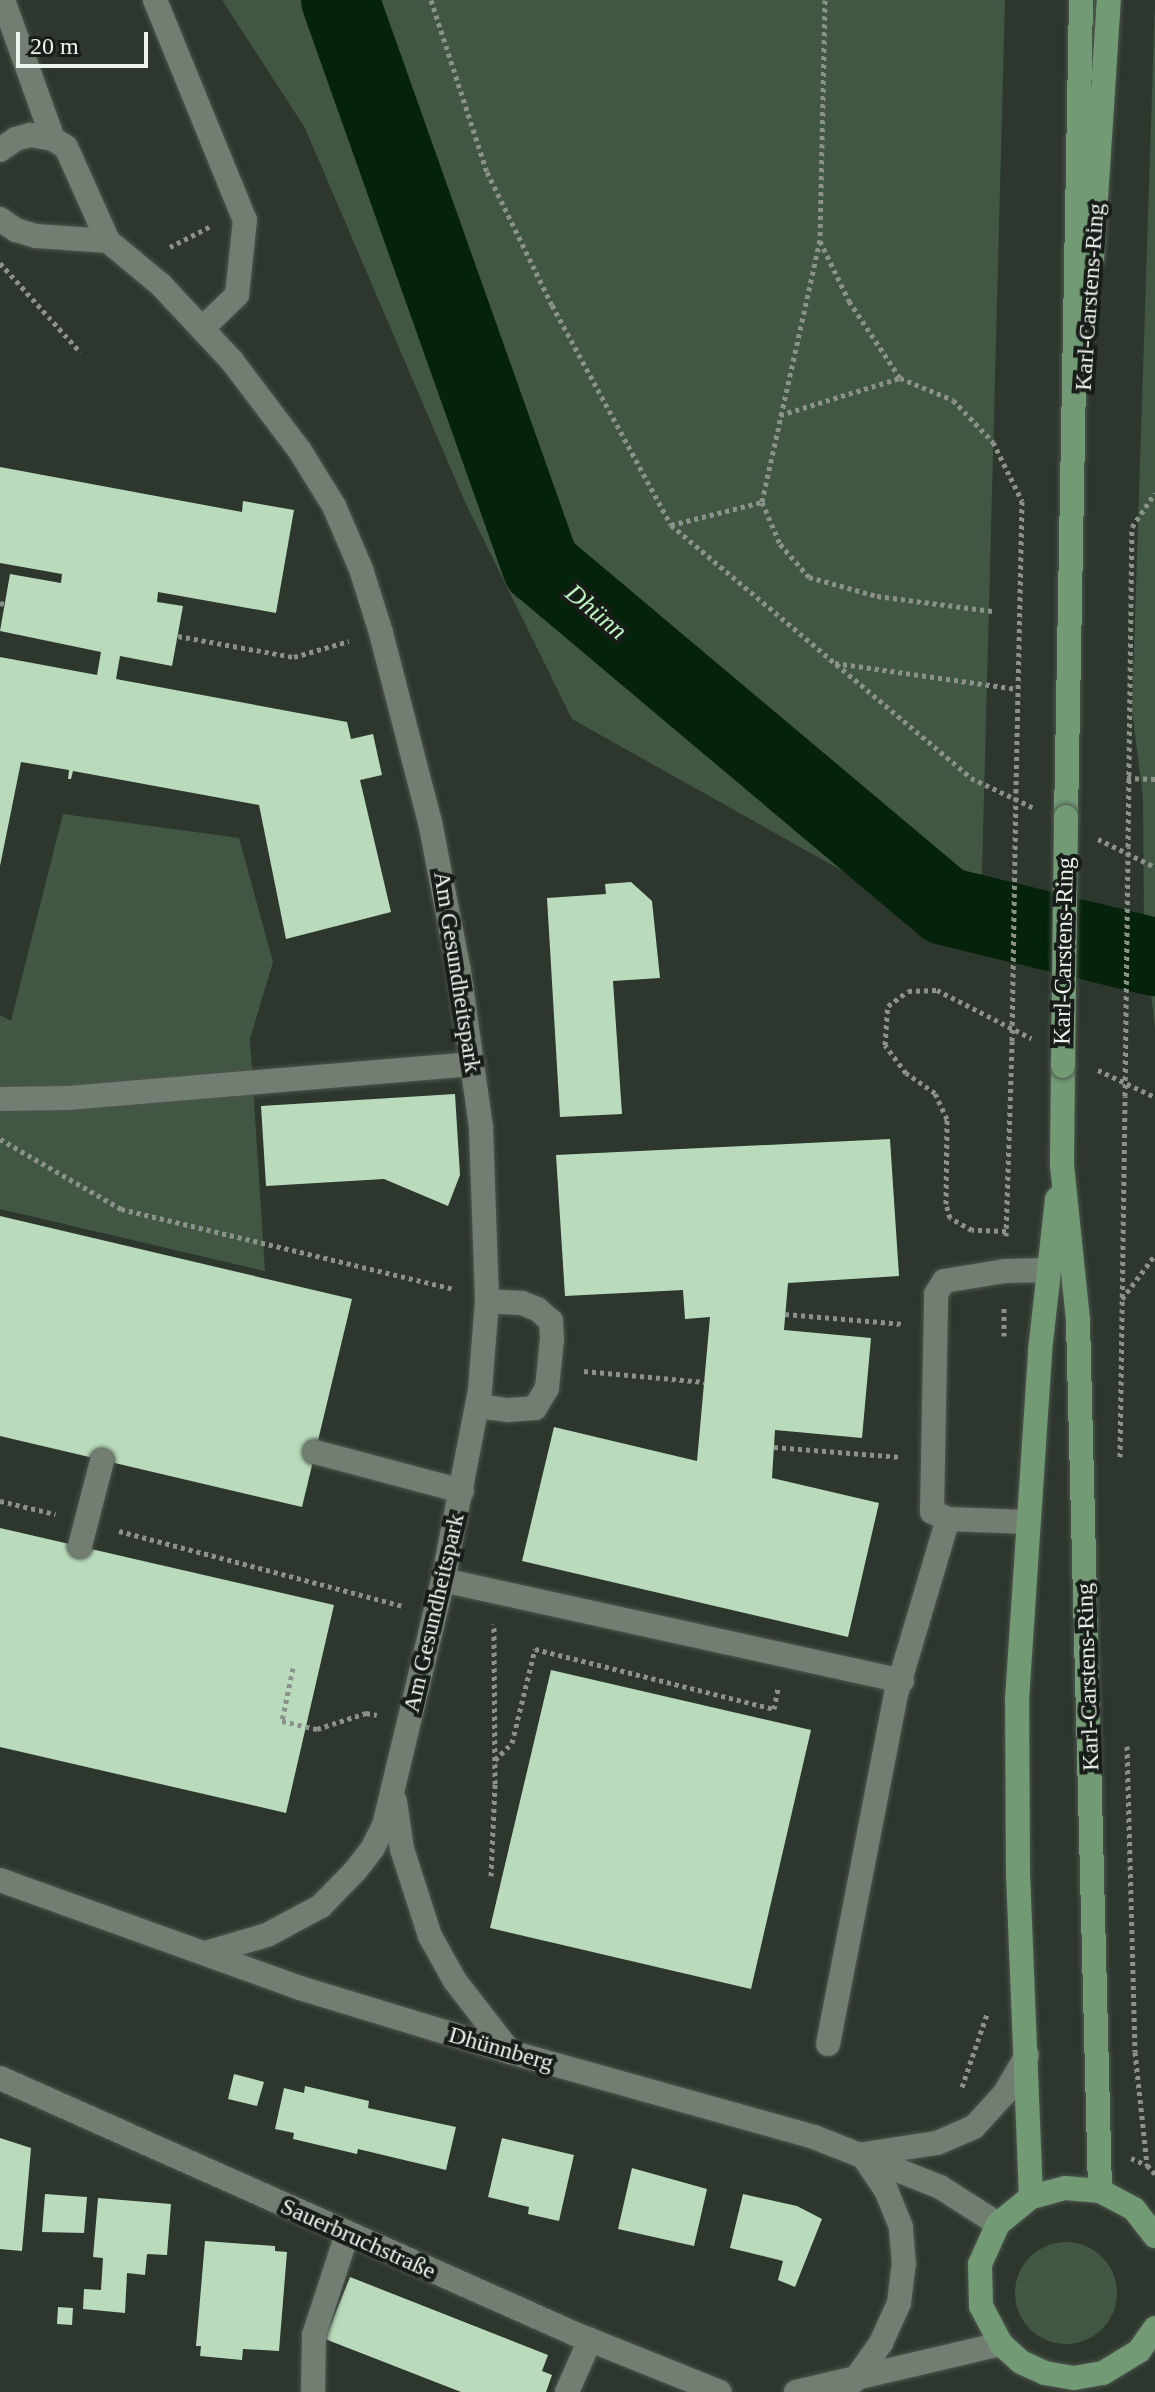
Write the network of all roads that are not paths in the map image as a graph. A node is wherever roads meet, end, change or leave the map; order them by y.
1 (3, 0) edge
2 (155, 0) edge
3 (1081, 0) edge
4 (1109, 0) edge
5 (53, 139) junction
6 (0, 150) edge
7 (0, 219) edge
8 (108, 241) junction
9 (203, 328) junction
10 (1072, 594) junction
11 (473, 1064) junction
12 (0, 1099) edge
13 (1062, 1165) junction
14 (1046, 1270) junction
15 (487, 1298) junction
16 (478, 1406) junction
17 (315, 1452) dead end
18 (102, 1461) dead end
19 (462, 1491) junction
20 (948, 1519) junction
21 (1027, 1522) junction
22 (84, 1534) road end
23 (443, 1580) junction
24 (902, 1681) junction
25 (393, 1794) junction
26 (0, 1880) edge
27 (206, 1953) junction
28 (828, 2044) dead end
29 (510, 2052) junction
30 (1027, 2055) junction
31 (0, 2078) edge
32 (862, 2154) junction
33 (1100, 2191) junction
34 (1031, 2197) junction
35 (998, 2224) junction
36 (347, 2234) junction
37 (1155, 2236) edge
38 (1155, 2328) edge
39 (590, 2340) junction
40 (1001, 2344) junction
41 (854, 2381) junction
42 (1103, 2382) edge
43 (1044, 2383) edge
44 (313, 2392) edge
45 (567, 2392) edge
46 (720, 2392) edge
47 (796, 2392) edge

1 - 5 street, Am Gesundheitspark
2 - 9 street
3 - 10 main road, Karl-Carstens-Ring
4 - 10 main road, Karl-Carstens-Ring
5 - 6 street
5 - 8 street, Am Gesundheitspark
7 - 8 street
8 - 9 street, Am Gesundheitspark
9 - 11 street, Am Gesundheitspark
10 - 13 main road, Karl-Carstens-Ring, bridge
11 - 12 street
11 - 15 street, Am Gesundheitspark
13 - 14 main road, Karl-Carstens-Ring
13 - 33 main road, Karl-Carstens-Ring
14 - 20 street
14 - 21 main road, Karl-Carstens-Ring
15 - 16 street, Am Gesundheitspark
15 - 16 street
16 - 19 street, Am Gesundheitspark
17 - 19 street
18 - 22 street
19 - 23 street, Am Gesundheitspark
20 - 21 street
20 - 24 street
21 - 30 main road, Karl-Carstens-Ring
23 - 24 street
23 - 25 street, Am Gesundheitspark
24 - 28 street
25 - 27 street, Am Gesundheitspark
25 - 29 street, Am Gesundheitspark
26 - 27 street, Dhünnberg
27 - 29 street, Dhünnberg
29 - 32 street, Dhünnberg
30 - 32 street
30 - 34 main road, Karl-Carstens-Ring
31 - 36 street, Sauerbruchstraße
32 - 35 street, Dhünnberg
32 - 41 street
33 - 34 main road
33 - 37 main road
34 - 35 main road
35 - 40 main road
36 - 39 street, Sauerbruchstraße
36 - 44 street
38 - 42 main road
39 - 45 street
39 - 46 street, Sauerbruchstraße
40 - 41 street
40 - 43 main road
41 - 47 street
42 - 43 main road

